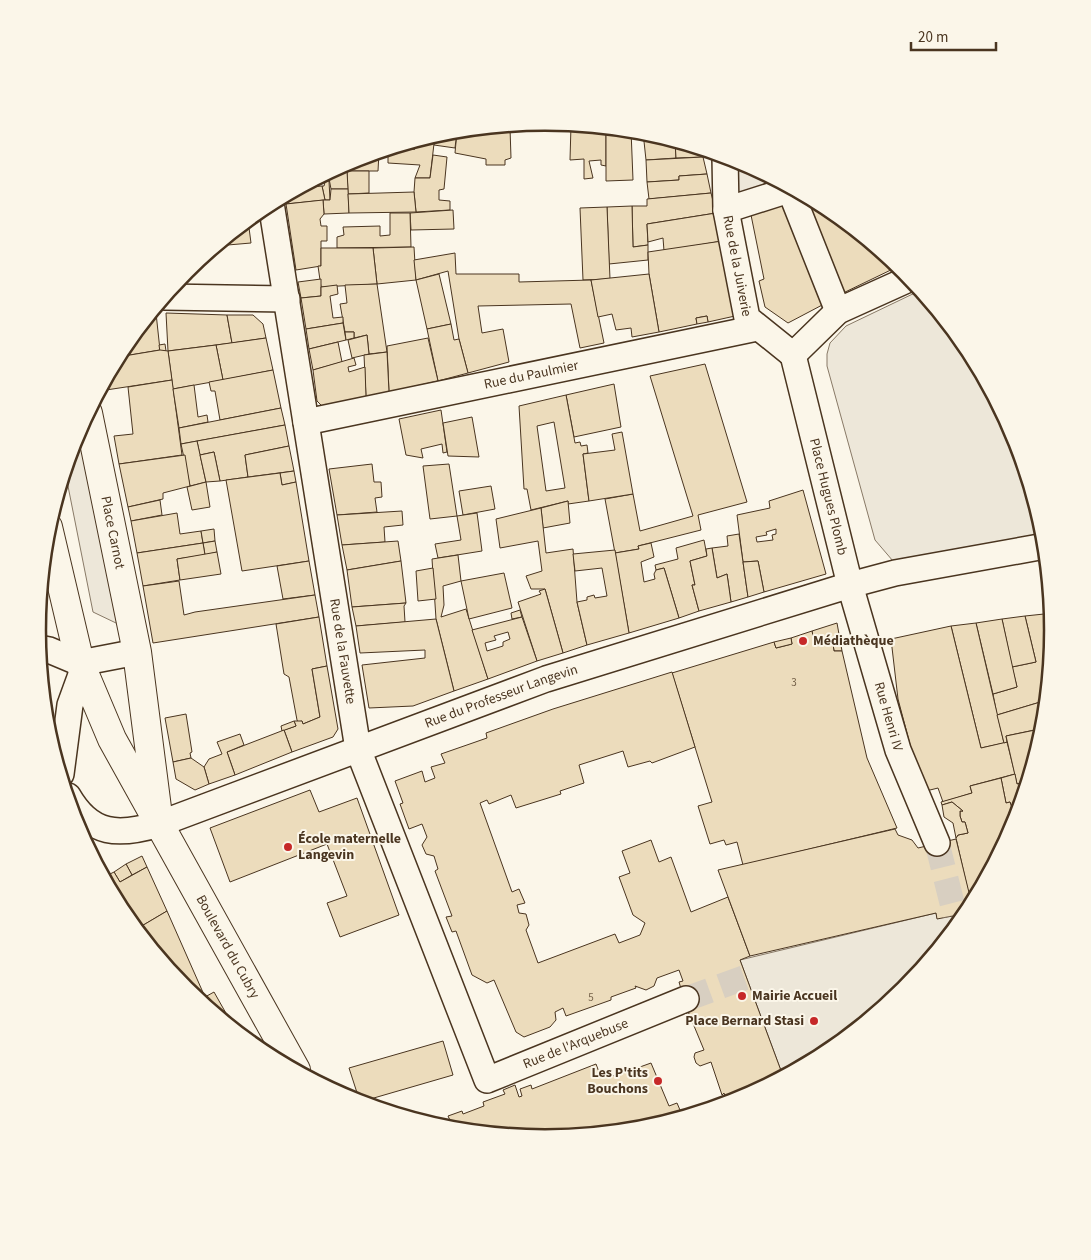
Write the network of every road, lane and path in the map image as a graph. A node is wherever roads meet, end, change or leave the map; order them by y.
1 (725, 164) edge
2 (783, 192) edge
3 (794, 198) edge
4 (726, 210) junction
5 (273, 212) edge
6 (903, 282) edge
7 (174, 296) edge
8 (287, 299) junction
9 (838, 311) junction
10 (757, 328) junction
11 (793, 355) junction
12 (306, 422) junction
13 (90, 425) edge
14 (1037, 547) edge
15 (53, 550) edge
16 (850, 585) junction
17 (47, 650) edge
18 (137, 652) junction
19 (81, 667) junction
20 (358, 749) junction
21 (63, 759) edge
22 (159, 824) junction
23 (89, 831) edge
24 (937, 843) tunnel mouth
25 (674, 1004) tunnel mouth
26 (289, 1058) edge
27 (487, 1080) joint

1 - 4 street, Rue de la Juiverie
2 - 4 street
3 - 9 street
4 - 10 street, Rue de la Juiverie
5 - 8 street, Rue de la Fauvette
6 - 9 street
7 - 8 street
8 - 12 street, Rue de la Fauvette
9 - 11 street
10 - 11 street, Rue de la Juiverie
10 - 12 street, Rue du Paulmier
11 - 16 street, Place Hugues Plomb
12 - 20 street, Rue de la Fauvette
13 - 18 main road, Place Carnot
14 - 16 street
15 - 19 main road
16 - 20 street, Rue du Professeur Langevin
16 - 24 street, Rue Henri IV
17 - 19 street
18 - 19 street
18 - 22 main road, Place Carnot
19 - 21 street
19 - 22 main road
20 - 22 street, Rue du Professeur Langevin
20 - 27 street, Rue de la Fauvette
22 - 23 street
22 - 26 main road, Boulevard du Cubry
25 - 27 street, Rue de l'Arquebuse

